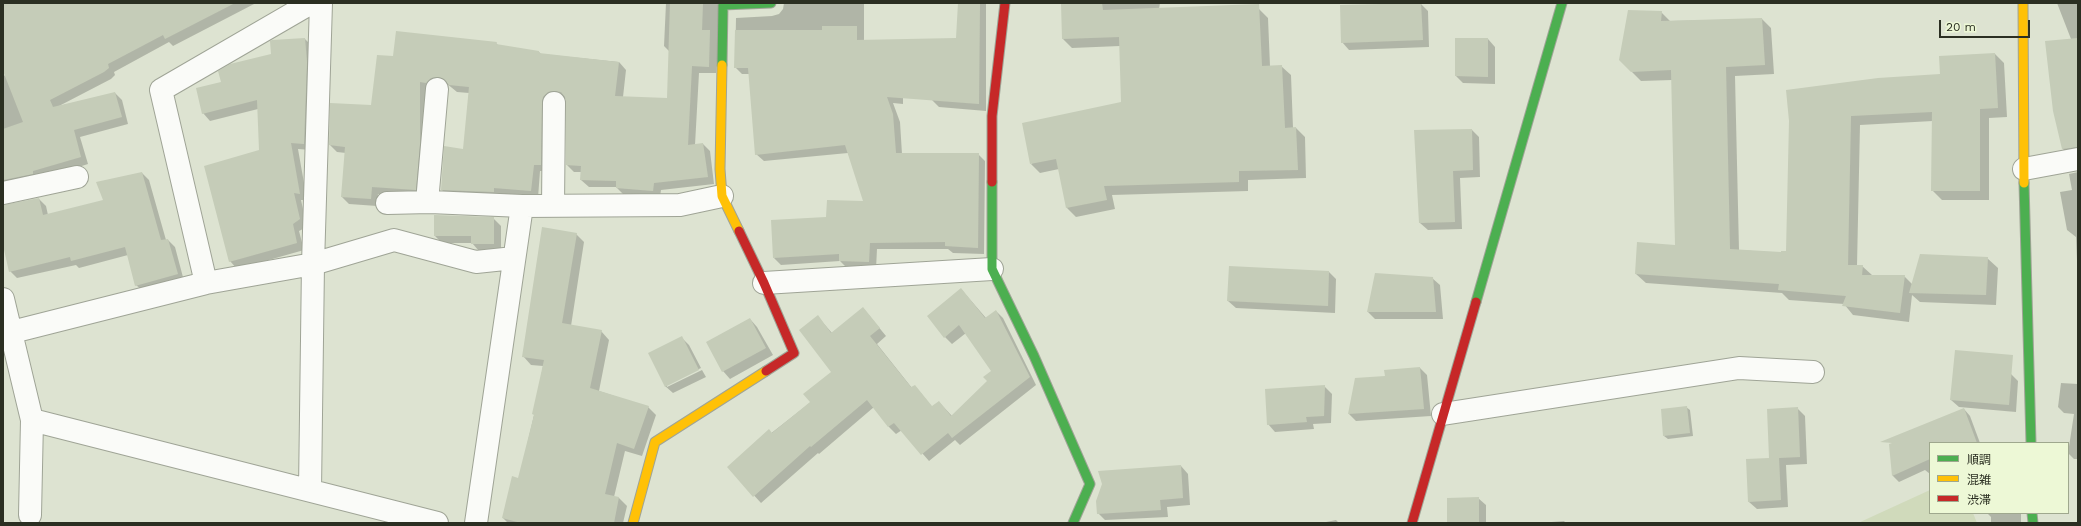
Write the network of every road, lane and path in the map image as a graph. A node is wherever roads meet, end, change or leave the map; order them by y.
1 (310, 3) edge
2 (321, 3) edge
3 (771, 3) edge
4 (1005, 3) edge
5 (1562, 3) edge
6 (2022, 3) edge
7 (437, 89) dead end
8 (554, 102) dead end
9 (2078, 159) edge
10 (2024, 169) junction
11 (77, 177) dead end
12 (3, 193) edge
13 (722, 196) junction
14 (427, 202) junction
15 (386, 203) dead end
16 (522, 206) junction
17 (554, 206) junction
18 (514, 258) junction
19 (313, 264) junction
20 (992, 269) junction
21 (206, 283) junction
22 (764, 283) junction
23 (3, 299) edge
24 (12, 332) junction
25 (1813, 372) dead end
26 (1443, 414) junction
27 (32, 420) junction
28 (2031, 442) edge
29 (310, 490) junction
30 (30, 515) dead end
31 (437, 523) edge
32 (476, 523) edge
33 (633, 523) edge
34 (1073, 523) edge
35 (1412, 523) edge

1 - 21 street
2 - 19 street
3 - 13 street
4 - 20 street
5 - 26 street
6 - 10 street
7 - 14 street
8 - 17 street
9 - 10 street
10 - 28 street
11 - 12 street
13 - 17 street
13 - 22 street
14 - 15 street
14 - 16 street
16 - 17 street
16 - 18 street
18 - 19 street
18 - 32 street
19 - 21 street
19 - 29 street
20 - 22 street
20 - 34 street
21 - 24 street
22 - 33 street
23 - 24 street
24 - 27 street
25 - 26 street
26 - 35 street
27 - 29 street
27 - 30 street
29 - 31 street

